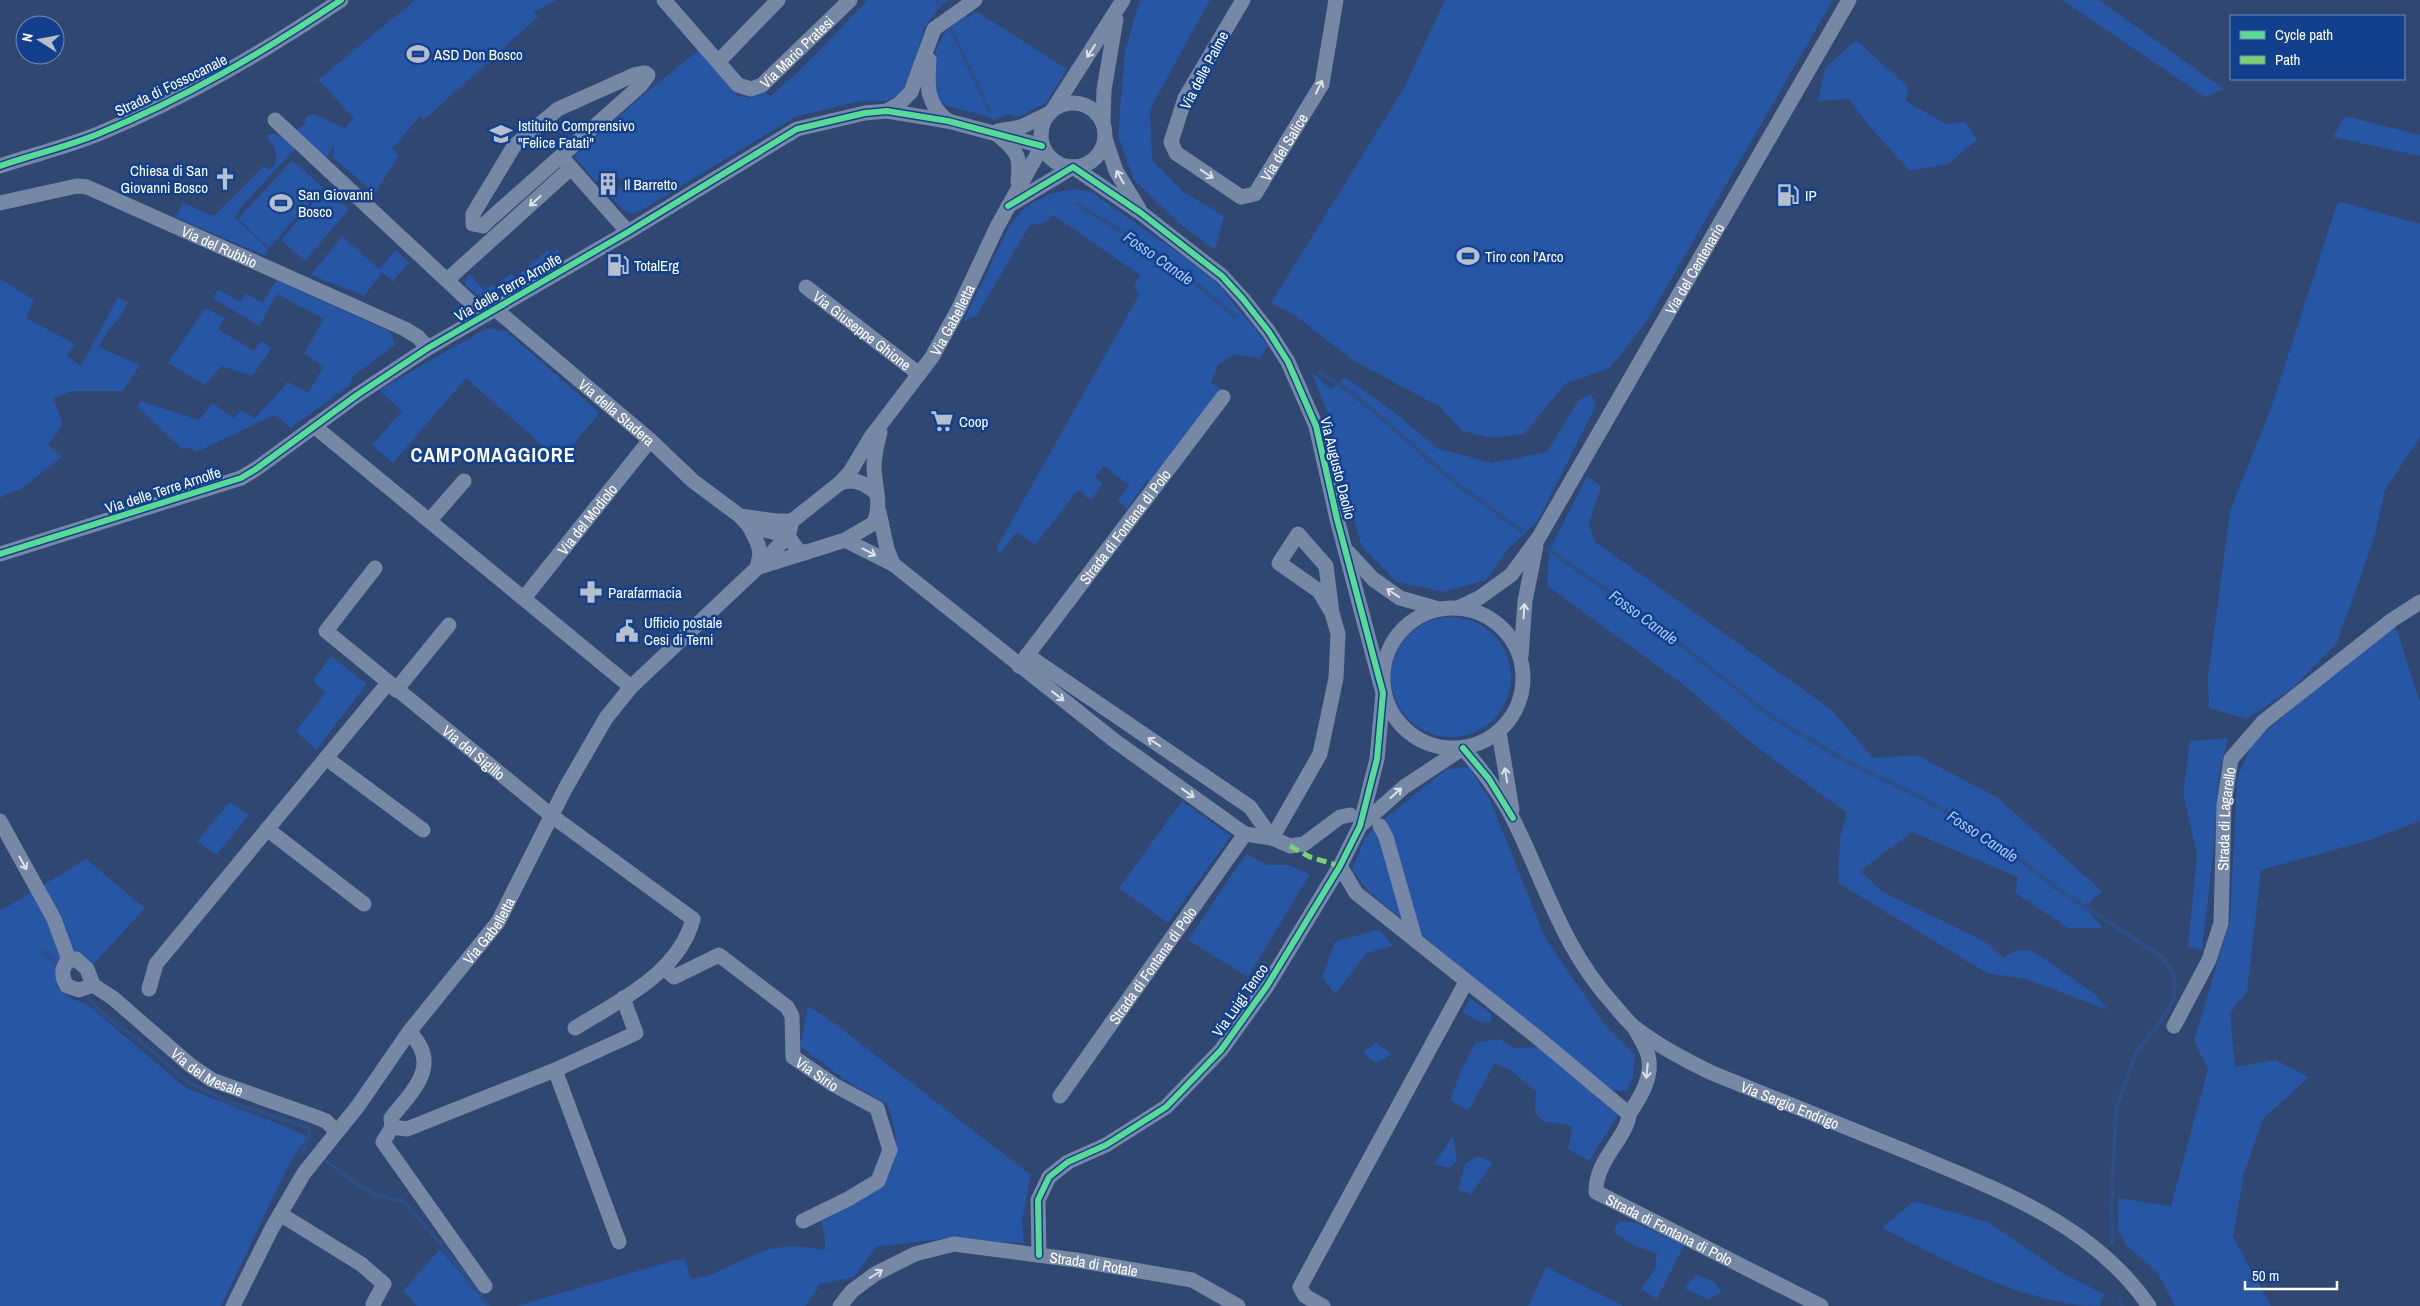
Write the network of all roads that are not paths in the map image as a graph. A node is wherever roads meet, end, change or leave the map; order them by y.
1 (341, 0) edge
2 (664, 0) edge
3 (778, 0) edge
4 (850, 0) edge
5 (975, 0) edge
6 (1243, 0) edge
7 (1336, 0) edge
8 (1848, 0) edge
9 (1120, 5) edge
10 (930, 43) junction
11 (719, 61) junction
12 (887, 111) junction
13 (1051, 111) junction
14 (275, 120) dead end
15 (948, 121) junction
16 (1103, 122) junction
17 (994, 132) junction
18 (1105, 138) junction
19 (1171, 142) joint
20 (1042, 146) junction
21 (560, 156) junction
22 (0, 166) edge
23 (571, 168) junction
24 (1073, 168) junction
25 (1095, 182) junction
26 (1045, 183) junction
27 (1017, 189) junction
28 (0, 203) edge
29 (1008, 206) junction
30 (1141, 213) junction
31 (628, 232) junction
32 (447, 280) junction
33 (806, 287) dead end
34 (489, 312) junction
35 (428, 348) junction
36 (919, 374) junction
37 (1222, 397) dead end
38 (882, 424) junction
39 (314, 426) junction
40 (650, 440) junction
41 (464, 482) dead end
42 (840, 483) junction
43 (877, 494) junction
44 (879, 512) junction
45 (430, 520) junction
46 (792, 520) junction
47 (745, 521) junction
48 (788, 536) junction
49 (1539, 537) junction
50 (845, 540) junction
51 (1347, 550) junction
52 (805, 553) junction
53 (0, 554) edge
54 (893, 564) junction
55 (375, 568) dead end
56 (758, 568) junction
57 (524, 598) junction
58 (2420, 602) edge
59 (1458, 608) junction
60 (1439, 609) junction
61 (1332, 613) junction
62 (449, 625) dead end
63 (1521, 659) junction
64 (1023, 660) junction
65 (392, 686) junction
66 (631, 687) junction
67 (1384, 693) junction
68 (1499, 732) junction
69 (1463, 748) junction
70 (326, 758) junction
71 (552, 816) junction
72 (1513, 818) junction
73 (0, 820) edge
74 (1355, 820) junction
75 (1380, 826) dead end
76 (267, 829) junction
77 (424, 830) dead end
78 (1245, 834) junction
79 (1272, 838) junction
80 (1340, 866) junction
81 (364, 904) dead end
82 (1414, 939) junction
83 (69, 960) junction
84 (664, 968) junction
85 (1466, 982) junction
86 (93, 984) junction
87 (150, 989) dead end
88 (623, 998) junction
89 (1633, 1026) junction
90 (2174, 1026) dead end
91 (574, 1028) dead end
92 (409, 1032) junction
93 (555, 1070) junction
94 (1060, 1096) dead end
95 (1629, 1114) junction
96 (392, 1126) junction
97 (337, 1132) junction
98 (280, 1214) junction
99 (803, 1221) dead end
100 (620, 1242) dead end
101 (1039, 1255) junction
102 (485, 1286) dead end
103 (373, 1304) dead end
104 (233, 1306) edge
105 (840, 1306) edge
106 (1238, 1306) edge
107 (1324, 1306) edge
108 (1821, 1306) edge
109 (2149, 1306) edge

1 - 22 street, Strada di Fossocanale
2 - 11 street, Via Mario Pratesi
3 - 11 street
4 - 11 street, Via Mario Pratesi
5 - 10 street
6 - 19 street, Via delle Palme
19 -> 7 street, Via del Salice
8 - 49 street, Via del Centenario
9 -> 13 street
9 - 16 street
10 - 12 street
10 - 15 street
12 - 15 street, Via delle Terre Arnolfe
12 - 31 street, Via delle Terre Arnolfe
13 - 16 street
13 - 17 street, Via delle Terre Arnolfe
13 - 20 street
14 - 32 street, Via delle Terre Arnolfe
15 - 17 street, Via delle Terre Arnolfe
16 - 18 street
17 - 20 street, Via delle Terre Arnolfe
17 - 27 street, Via delle Terre Arnolfe
18 - 24 street
30 -> 18 street, Via Augusto Daolio
20 - 24 street
20 - 27 street, Via Gabelletta
21 - 21 street
21 - 23 street
23 - 31 street
23 -> 32 street
24 - 25 street, Via Augusto Daolio
24 - 26 street
25 - 26 street
25 - 30 street, Via Augusto Daolio
26 - 29 street
27 - 29 street, Via Gabelletta
28 - 35 street, Via del Rubbio
29 - 36 street, Via Gabelletta
30 - 51 street, Via Augusto Daolio
31 - 34 street, Via delle Terre Arnolfe
32 - 34 street, Via delle Terre Arnolfe
33 - 36 street, Via Giuseppe Ghione
34 - 35 street, Via delle Terre Arnolfe
34 - 40 street, Via della Stadera
35 - 39 street, Via delle Terre Arnolfe
36 - 38 street, Via Gabelletta
37 - 64 street, Strada di Fontana di Polo
38 - 42 street, Via Gabelletta
38 - 43 street, Via Gabelletta
39 - 45 street
39 - 53 street, Via delle Terre Arnolfe
40 - 47 street, Via della Stadera
40 - 57 street, Via del Modiolo
41 - 45 street
42 - 43 street
42 - 46 street, Via Gabelletta
43 - 44 street, Via Gabelletta
44 - 50 street, Via Gabelletta
44 - 54 street
45 - 57 street
46 - 47 street, Via della Stadera
46 - 48 street, Via Gabelletta
47 - 48 street, Via della Stadera
47 - 56 street
48 - 52 street
48 - 56 street, Via Gabelletta
49 - 59 street, Via del Centenario
63 -> 49 street, Via del Centenario
50 - 52 street, Via Gabelletta
50 -> 54 street
60 -> 51 street, Via Augusto Daolio
51 - 67 street, Via Augusto Daolio
52 - 56 street, Via Gabelletta
54 - 64 street
55 - 65 street, Via del Sigillo
56 - 66 street, Via Gabelletta
57 - 66 street
58 - 90 street, Strada di Lagarello
59 - 60 street
59 - 63 street
60 - 67 street
61 - 61 street
61 - 79 street
62 - 65 street
63 - 68 street
64 -> 78 street
79 -> 64 street
65 - 70 street
65 - 71 street, Via del Sigillo
66 - 71 street, Via Gabelletta
67 - 69 street
67 - 74 street, Via Luigi Tenco
68 - 69 street
72 -> 68 street, Via Sergio Endrigo
69 - 72 street, Via Sergio Endrigo
74 -> 69 street, Via Luigi Tenco
70 - 76 street
70 - 77 street
71 - 84 street
71 - 92 street, Via Gabelletta
72 - 89 street, Via Sergio Endrigo
73 -> 83 street
74 - 79 street
74 - 80 street, Via Luigi Tenco
75 - 82 street
76 - 81 street
76 - 87 street
78 - 79 street
78 - 94 street, Strada di Fontana di Polo
80 - 82 street
80 - 101 street, Via Luigi Tenco
82 - 85 street
83 - 86 street, Via del Mesale
83 - 86 street
84 - 88 street
84 - 99 street, Via Sirio
85 - 95 street
85 - 107 street
86 - 97 street, Via del Mesale
88 - 91 street
88 - 93 street
89 -> 95 street
89 - 109 street, Via Sergio Endrigo
92 - 96 street
92 - 97 street, Via Gabelletta
93 - 96 street
93 - 100 street
95 - 108 street, Strada di Fontana di Polo
96 - 102 street
97 - 98 street, Via Gabelletta
98 - 103 street
98 - 104 street, Via Gabelletta
105 -> 101 street, Strada di Rotale
101 - 106 street, Strada di Rotale

